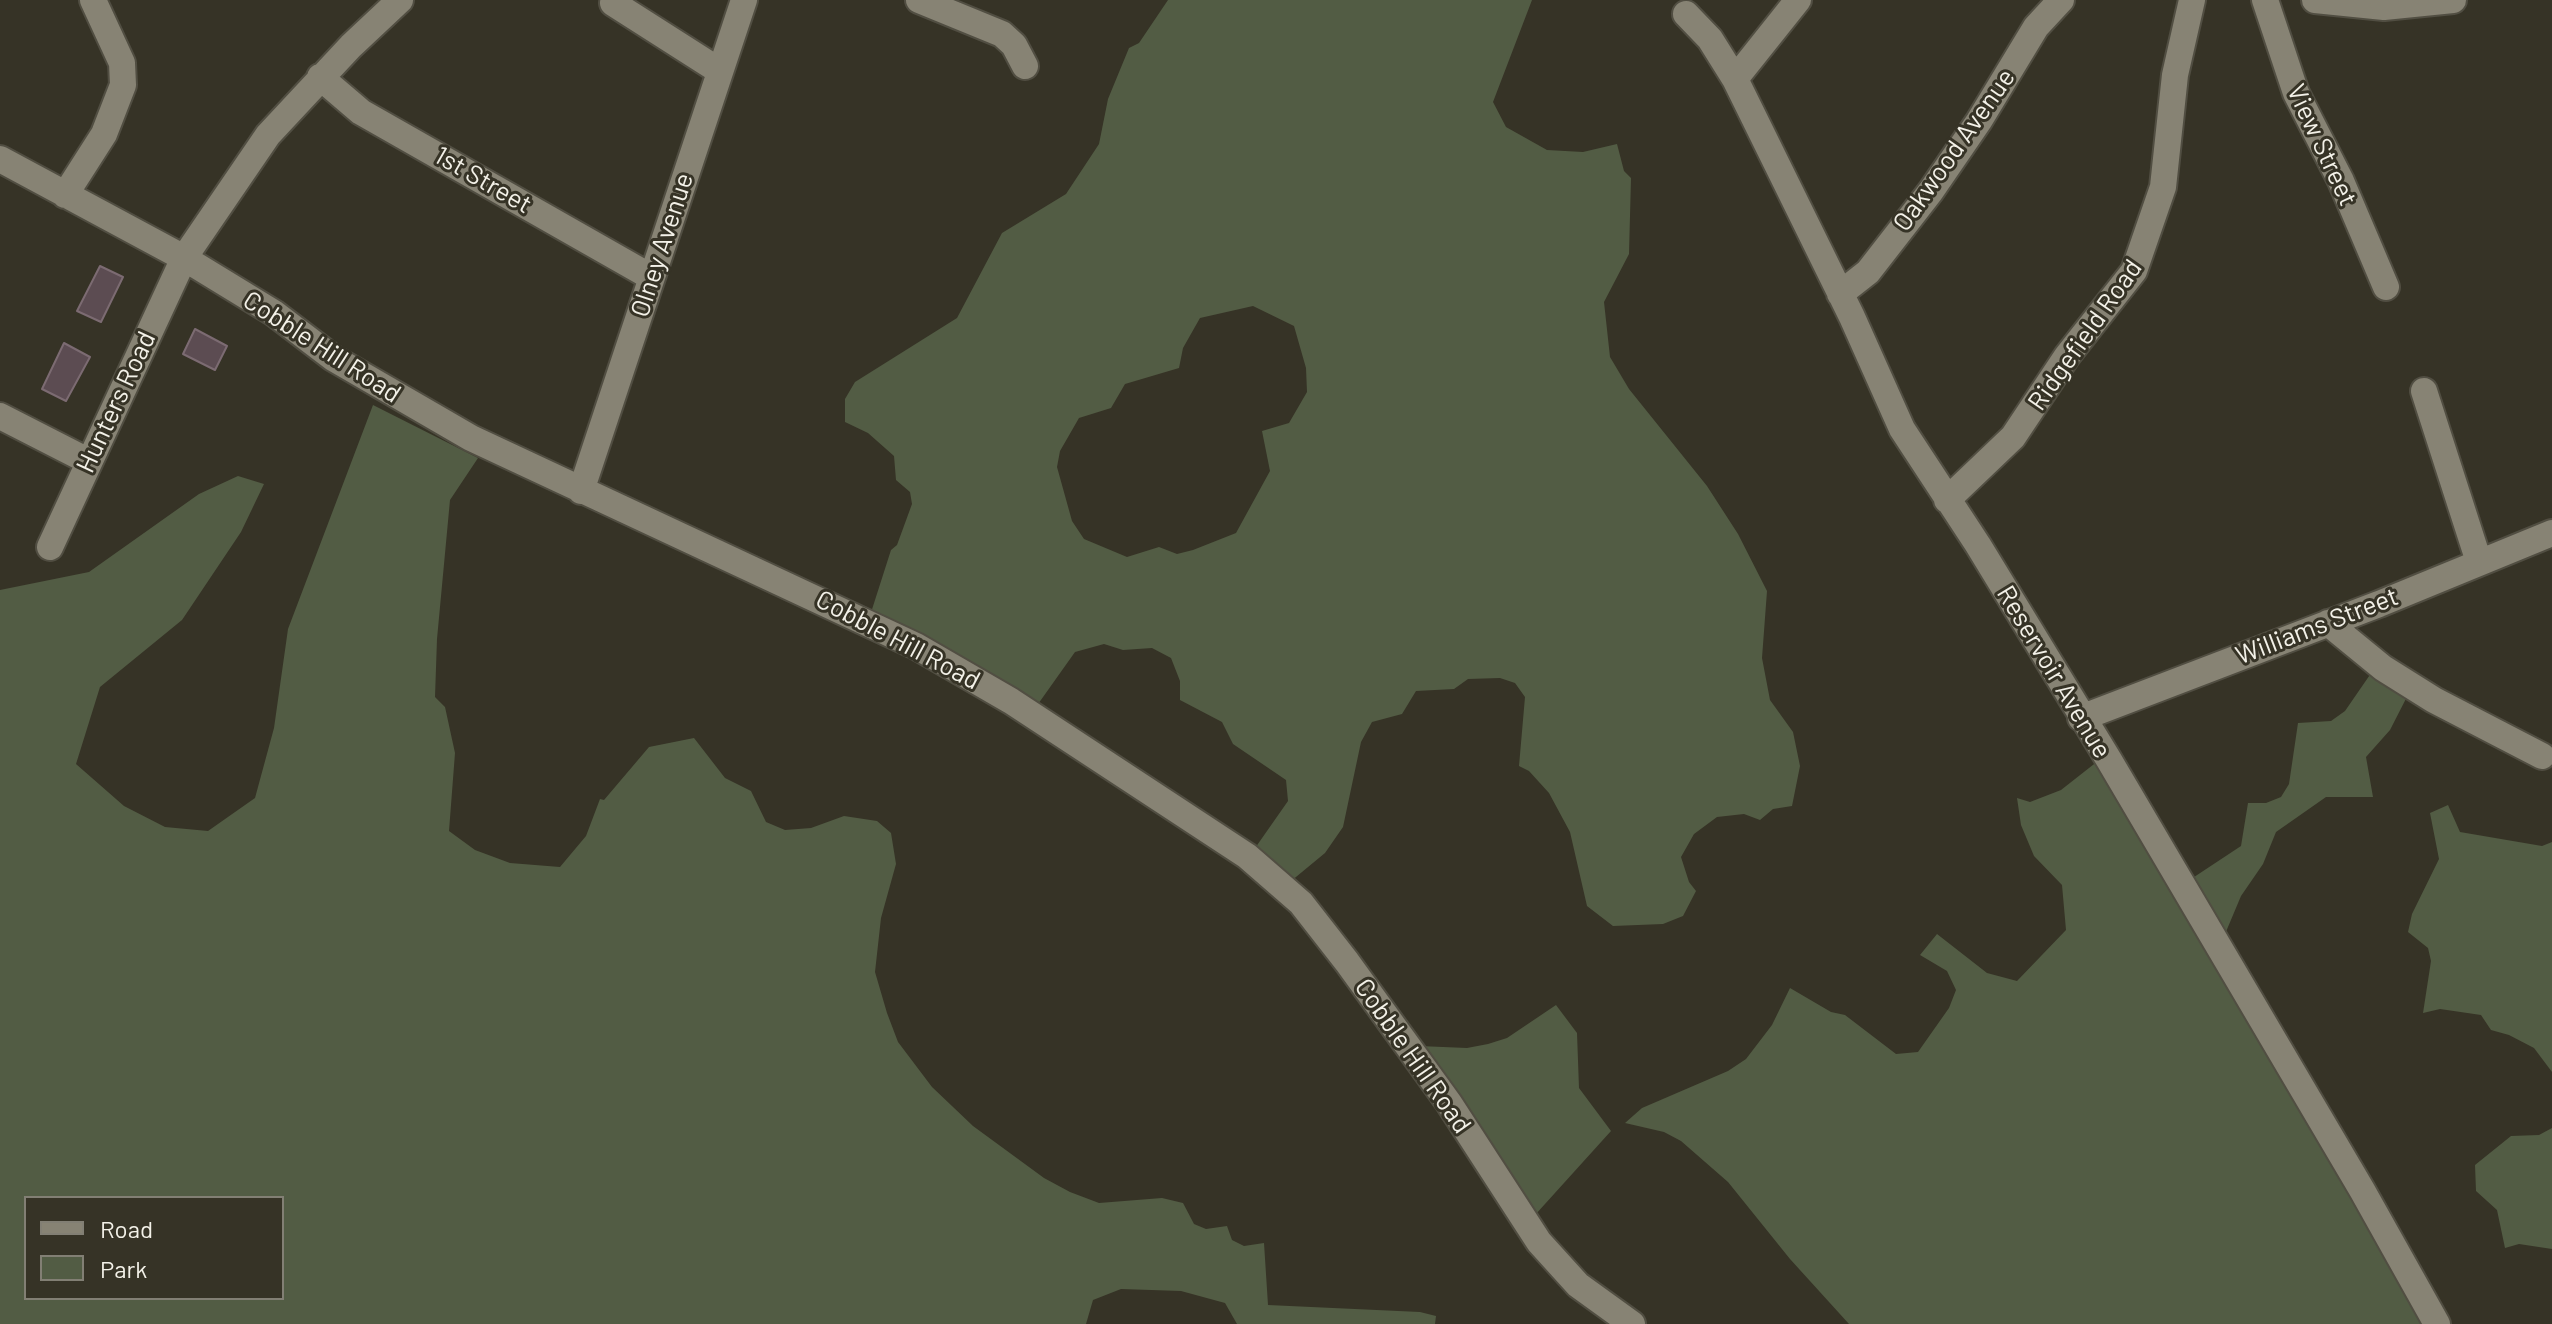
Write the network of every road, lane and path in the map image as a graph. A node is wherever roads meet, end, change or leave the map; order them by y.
1 (93, 0) edge
2 (400, 0) edge
3 (744, 0) edge
4 (919, 0) edge
5 (1798, 0) edge
6 (2061, 0) edge
7 (2192, 0) edge
8 (2265, 0) edge
9 (2315, 0) edge
10 (2453, 0) edge
11 (613, 3) dead end
12 (1686, 14) dead end
13 (1025, 66) dead end
14 (718, 70) junction
15 (320, 77) junction
16 (1735, 79) junction
17 (0, 159) edge
18 (65, 195) junction
19 (184, 258) junction
20 (651, 277) junction
21 (2386, 287) dead end
22 (1840, 294) junction
23 (2424, 391) dead end
24 (0, 416) edge
25 (88, 461) junction
26 (581, 491) junction
27 (1947, 500) junction
28 (2552, 533) edge
29 (50, 547) dead end
30 (2479, 562) junction
31 (2328, 623) junction
32 (2081, 718) junction
33 (2542, 756) dead end
34 (1632, 1324) edge
35 (2437, 1324) edge

1 - 18 street
2 - 15 street, Hunters Road
3 - 14 street, Olney Avenue
4 - 13 street
5 - 16 street
6 - 22 street, Oakwood Avenue
7 - 27 street, Ridgefield Road
8 - 21 street, View Street
9 - 10 street
11 - 14 street
12 - 16 street, Reservoir Avenue
14 - 20 street, Olney Avenue
15 - 19 street, Hunters Road
15 - 20 street, 1st Street
16 - 22 street, Reservoir Avenue
17 - 18 street, Cobble Hill Road
18 - 19 street, Cobble Hill Road
19 - 25 street, Hunters Road
19 - 26 street, Cobble Hill Road
20 - 26 street, Olney Avenue
22 - 27 street, Reservoir Avenue
23 - 30 street
24 - 25 street
25 - 29 street, Hunters Road
26 - 34 street, Cobble Hill Road
27 - 32 street, Reservoir Avenue
28 - 30 street, Williams Street
30 - 31 street, Williams Street
31 - 32 street, Williams Street
31 - 33 street
32 - 35 street, Reservoir Avenue

